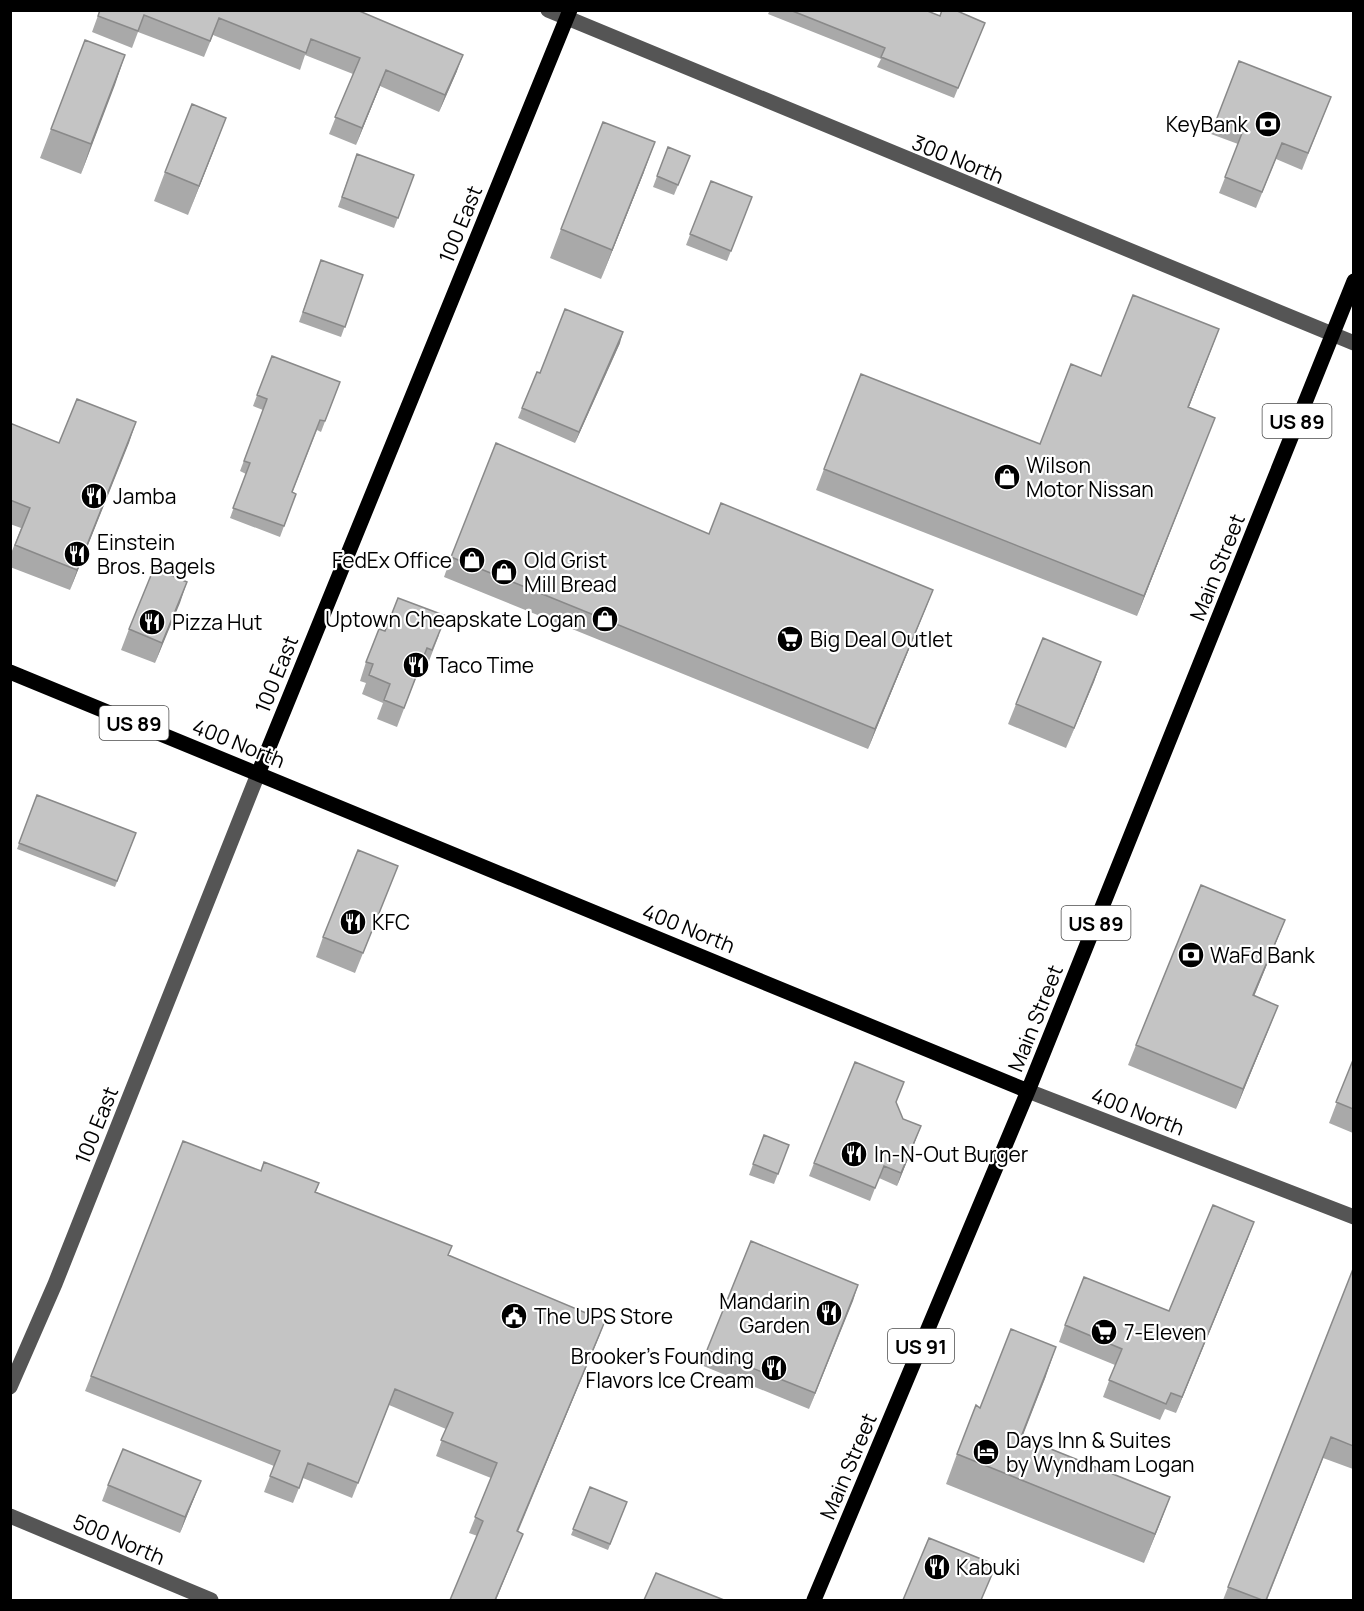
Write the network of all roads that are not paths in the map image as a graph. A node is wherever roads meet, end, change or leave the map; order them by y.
1 (548, 10) edge
2 (568, 14) edge
3 (1353, 281) edge
4 (1331, 334) junction
5 (1353, 343) edge
6 (10, 672) edge
7 (258, 774) junction
8 (1028, 1091) junction
9 (1353, 1217) edge
10 (10, 1387) edge
11 (10, 1516) edge
12 (211, 1600) edge
13 (814, 1600) edge

1 - 2 street, 300 North
2 - 4 street, 300 North
2 - 7 main road, 100 East
3 - 4 main road, Main Street / US 89
4 - 5 street, 300 North
4 - 8 main road, Main Street / US 89
6 - 7 main road, 400 North / US 89
7 - 8 main road, 400 North / US 89
7 - 10 street, 100 East
8 - 9 street, 400 North
8 - 13 main road, Main Street / US 91
11 - 12 street, 500 North

